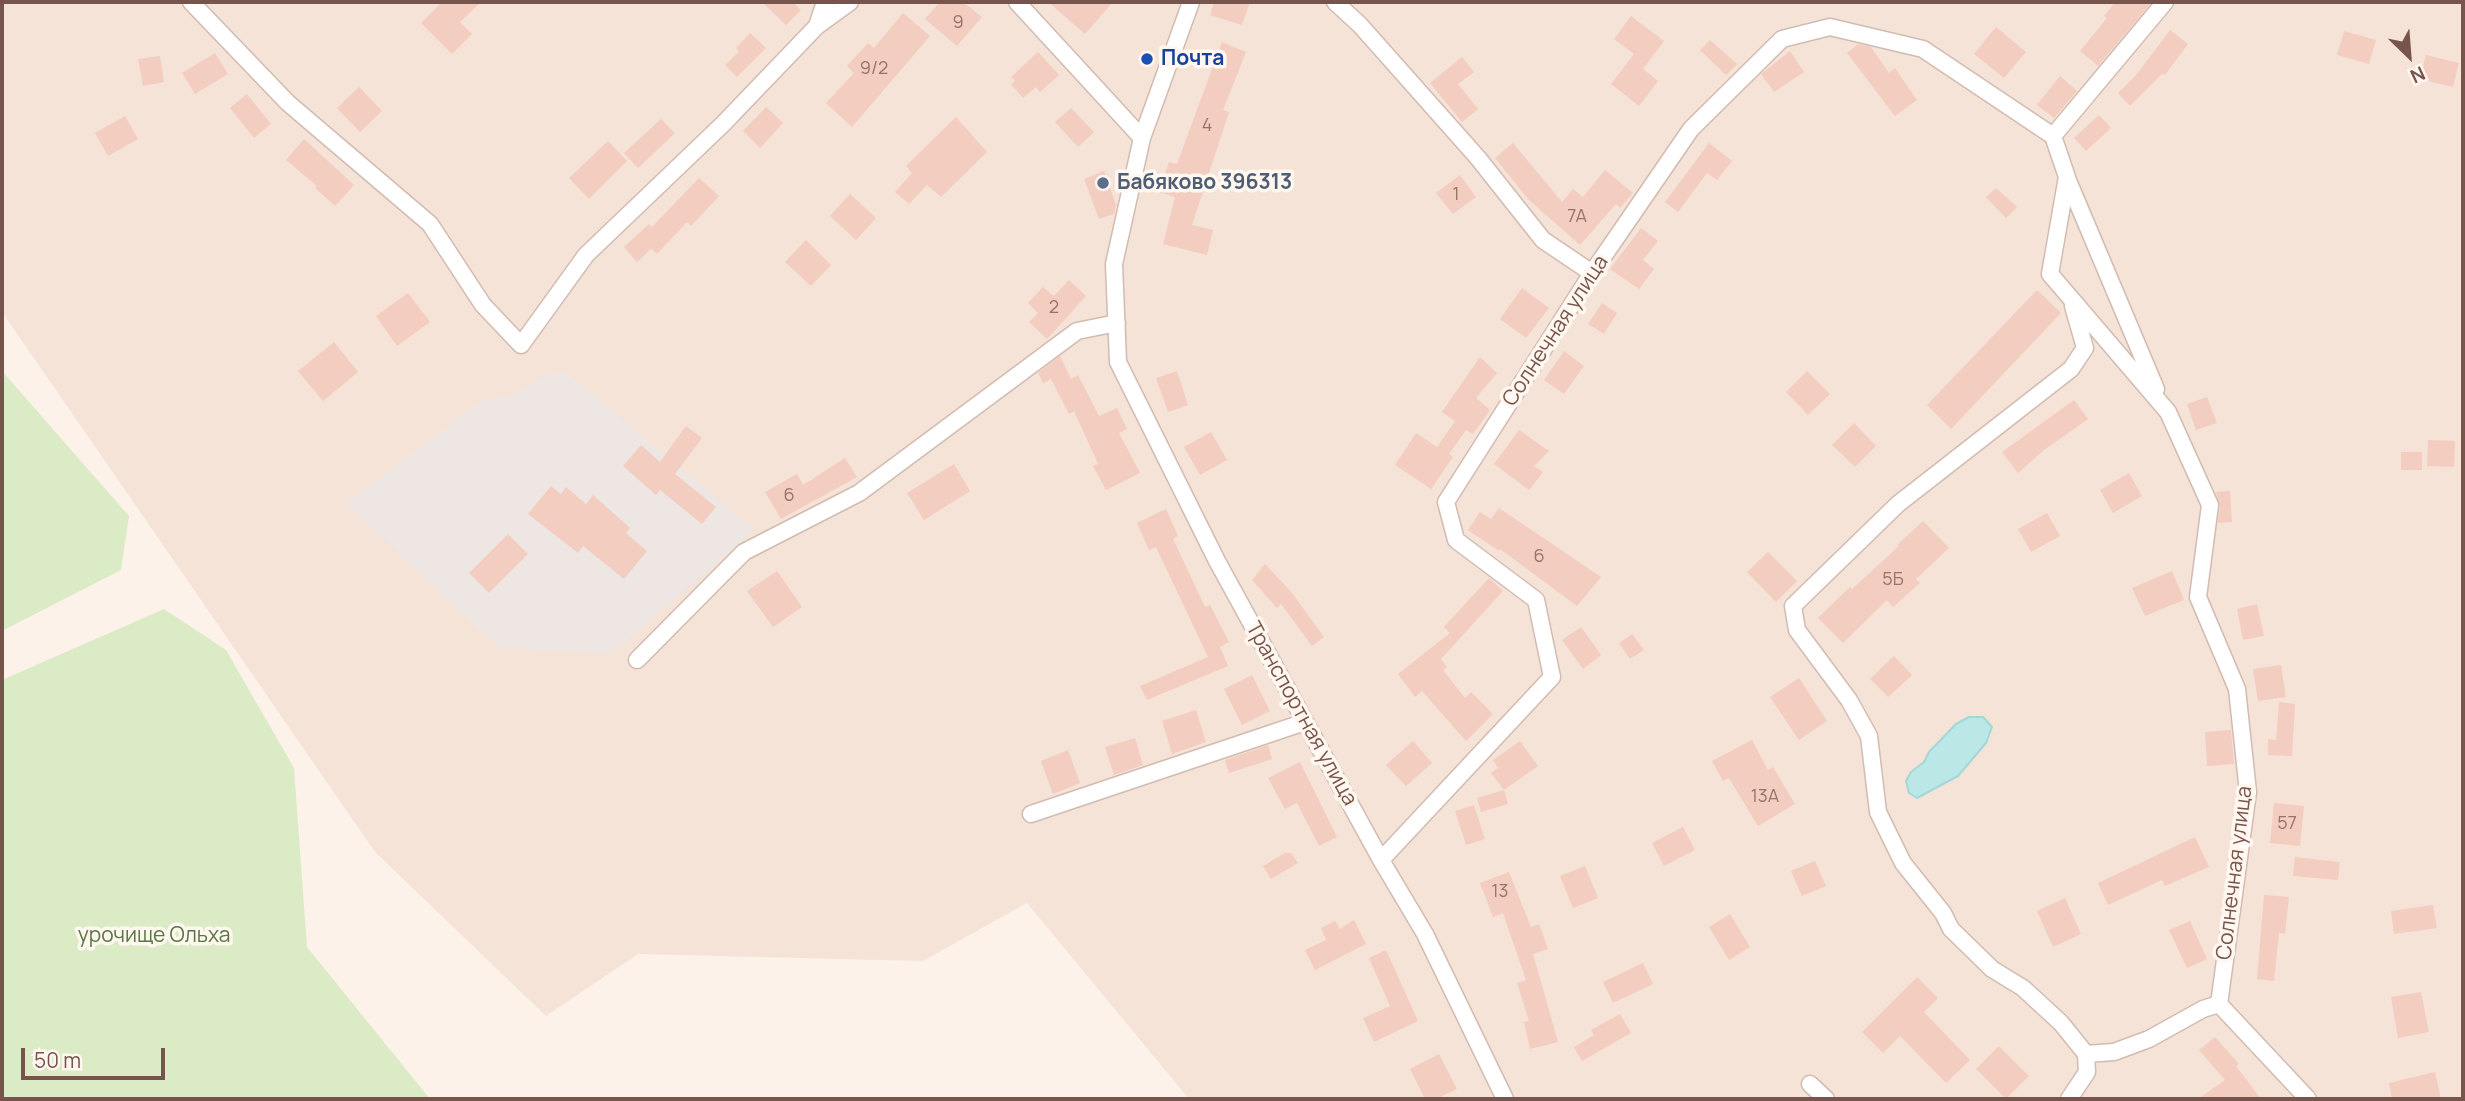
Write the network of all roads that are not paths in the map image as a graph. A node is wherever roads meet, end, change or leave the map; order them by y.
1 (191, 2) edge
2 (825, 2) edge
3 (850, 2) edge
4 (1017, 2) edge
5 (1191, 2) edge
6 (1335, 2) edge
7 (2165, 2) edge
8 (817, 26) junction
9 (2053, 136) junction
10 (1142, 138) junction
11 (2067, 177) junction
12 (1592, 273) junction
13 (2070, 298) junction
14 (1117, 323) junction
15 (2162, 405) junction
16 (637, 660) dead end
17 (1305, 722) junction
18 (1031, 814) dead end
19 (1381, 860) junction
20 (2219, 1004) junction
21 (2086, 1054) junction
22 (1810, 1084) dead end
23 (1505, 1099) edge
24 (1826, 1099) edge
25 (2069, 1099) edge
26 (2308, 1099) edge

1 - 8 street
2 - 8 street
3 - 8 street
4 - 10 street
5 - 10 street, Транспортная улица
6 - 12 street
7 - 9 street
9 - 11 street, Солнечная улица
9 - 12 street, Солнечная улица
10 - 14 street, Транспортная улица
11 - 13 street, Солнечная улица
11 - 15 street
12 - 19 street, Солнечная улица
13 - 15 street, Солнечная улица
13 - 21 street
14 - 16 street
14 - 17 street, Транспортная улица
15 - 20 street, Солнечная улица
17 - 18 street
17 - 19 street, Транспортная улица
19 - 23 street, Транспортная улица
20 - 21 street
20 - 26 street
21 - 25 street
22 - 24 street

